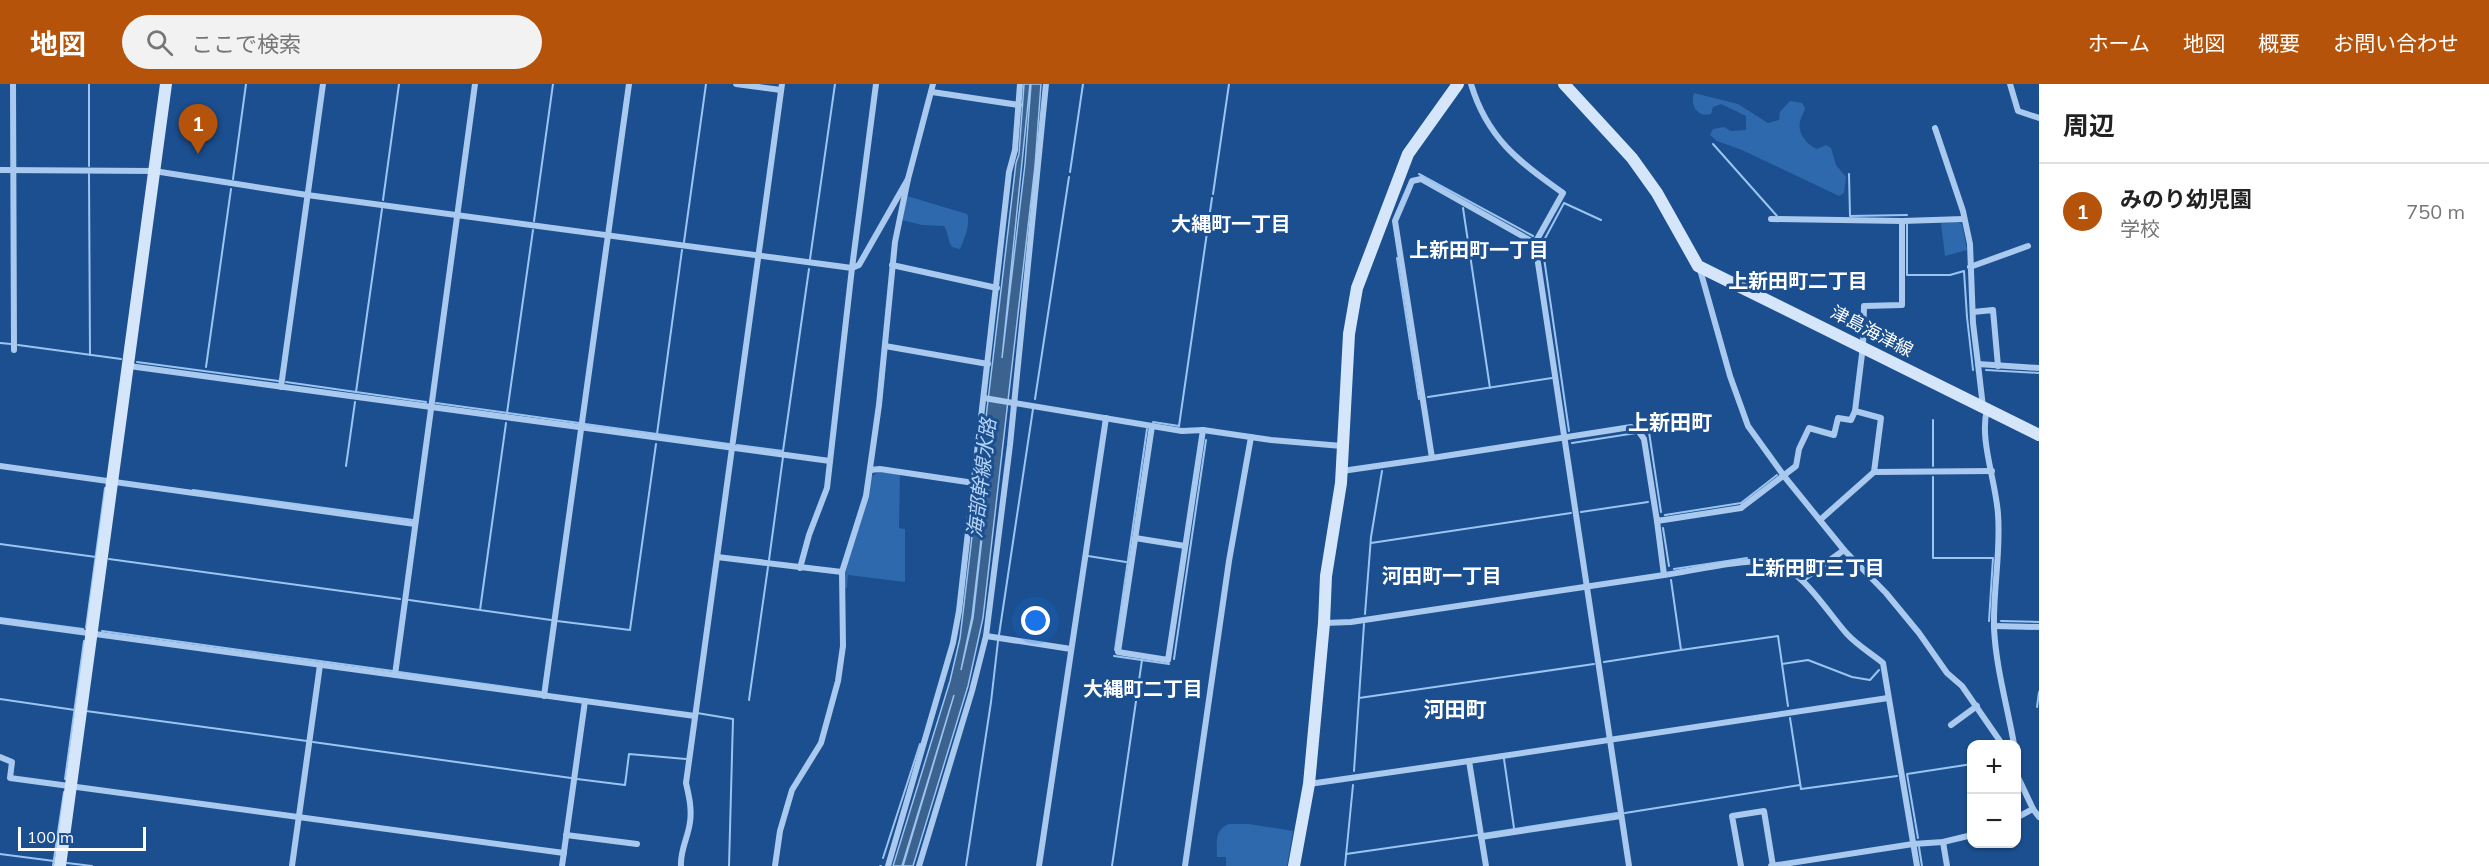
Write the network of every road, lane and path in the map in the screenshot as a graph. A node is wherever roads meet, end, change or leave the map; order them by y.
1 (13, 84) edge
2 (166, 84) edge
3 (323, 84) edge
4 (475, 84) edge
5 (629, 84) edge
6 (736, 84) edge
7 (876, 84) edge
8 (933, 84) edge
9 (1020, 84) edge
10 (1046, 84) edge
11 (1458, 84) edge
12 (1471, 84) edge
13 (1564, 84) edge
14 (2010, 84) edge
15 (782, 87) edge
16 (932, 92) junction
17 (1019, 105) junction
18 (2039, 118) edge
19 (1935, 128) dead end
20 (0, 170) edge
21 (13, 170) junction
22 (154, 171) junction
23 (908, 179) junction
24 (307, 195) junction
25 (458, 216) junction
26 (1771, 219) dead end
27 (1964, 219) junction
28 (1902, 221) junction
29 (608, 236) junction
30 (1535, 243) junction
31 (2028, 246) dead end
32 (758, 256) junction
33 (892, 265) junction
34 (1698, 266) junction
35 (1970, 267) junction
36 (852, 268) junction
37 (997, 288) junction
38 (1972, 312) junction
39 (885, 346) junction
40 (1863, 346) junction
41 (14, 350) dead end
42 (988, 363) junction
43 (1978, 364) junction
44 (129, 366) junction
45 (1998, 366) junction
46 (2039, 368) edge
47 (281, 387) junction
48 (984, 398) junction
49 (1014, 402) junction
50 (431, 407) junction
51 (1985, 409) junction
52 (1855, 411) junction
53 (1106, 418) junction
54 (1152, 426) junction
55 (581, 428) junction
56 (1203, 430) junction
57 (2039, 435) edge
58 (1251, 437) junction
59 (1566, 438) junction
60 (1343, 446) junction
61 (732, 448) junction
62 (1432, 458) junction
63 (830, 461) junction
64 (0, 466) edge
65 (870, 470) junction
66 (1341, 471) junction
67 (1992, 471) junction
68 (1874, 472) junction
69 (1784, 476) junction
70 (113, 481) junction
71 (974, 483) junction
72 (1820, 520) junction
73 (1657, 521) junction
74 (415, 524) junction
75 (1135, 538) junction
76 (1185, 546) junction
77 (1844, 550) junction
78 (717, 556) junction
79 (800, 568) junction
80 (842, 572) junction
81 (1664, 575) junction
82 (1802, 580) junction
83 (1587, 586) junction
84 (0, 621) edge
85 (1324, 623) junction
86 (1994, 626) junction
87 (2039, 627) edge
88 (92, 634) junction
89 (986, 636) junction
90 (1071, 650) junction
91 (320, 665) junction
92 (395, 675) junction
93 (544, 696) junction
94 (1888, 698) junction
95 (585, 701) junction
96 (1977, 706) junction
97 (695, 716) junction
98 (1950, 725) dead end
99 (1609, 740) junction
100 (1999, 740) edge
101 (2013, 740) edge
102 (0, 757) edge
103 (1469, 761) junction
104 (2021, 783) edge
105 (1309, 784) junction
106 (71, 785) junction
107 (2033, 809) junction
108 (2021, 815) edge
109 (1621, 816) junction
110 (299, 817) junction
111 (2039, 817) edge
112 (566, 835) junction
113 (1481, 837) junction
114 (1967, 837) edge
115 (1943, 842) junction
116 (637, 844) dead end
117 (1914, 844) junction
118 (564, 853) junction
119 (60, 866) edge
120 (292, 866) edge
121 (562, 866) edge
122 (681, 866) edge
123 (775, 866) edge
124 (888, 866) edge
125 (919, 866) edge
126 (1039, 866) edge
127 (1185, 866) edge
128 (1294, 866) edge
129 (1485, 866) edge
130 (1629, 866) edge
131 (1741, 866) edge
132 (1772, 866) edge
133 (1917, 866) edge
134 (1947, 866) edge

1 - 21 street
2 - 22 street
3 - 24 street
4 - 25 street
5 - 29 street
6 - 15 street
7 - 36 street
8 - 16 street
9 - 17 street
10 - 49 street
11 - 60 street
12 - 30 street
13 - 34 street
14 - 18 street
15 - 32 street
16 - 17 street
16 - 23 street
17 - 37 street
19 - 27 street
20 - 21 street
21 - 22 street
21 - 41 street
22 - 24 street
22 - 44 street
23 - 33 street
23 - 36 street
24 - 25 street
24 - 47 street
25 - 29 street
25 - 50 street
26 - 28 street
27 - 28 street
27 - 35 street
28 - 40 street
29 - 32 street
29 - 55 street
30 - 59 street
30 - 62 street
31 - 35 street
32 - 36 street
32 - 61 street
33 - 37 street
33 - 39 street
34 - 40 street, 津島海津線
34 - 69 street
35 - 38 street
36 - 63 street
37 - 42 street
38 - 43 street
38 - 45 street
39 - 42 street
39 - 65 street
40 - 51 street, 津島海津線
40 - 52 street
42 - 48 street
43 - 45 street
43 - 51 street
44 - 47 street
44 - 70 street
45 - 46 street
47 - 50 street
48 - 49 street
48 - 71 street
49 - 53 street
49 - 89 street
50 - 55 street
50 - 74 street
51 - 57 street, 津島海津線
51 - 67 street
52 - 68 street
52 - 69 street
53 - 54 street
53 - 90 street
54 - 56 street
54 - 75 street
55 - 61 street
55 - 93 street
56 - 58 street
56 - 76 street
58 - 60 street
58 - 127 street
59 - 62 street
59 - 73 street
59 - 83 street
60 - 66 street
61 - 63 street
61 - 78 street
62 - 66 street
63 - 79 street
64 - 70 street
65 - 71 street
65 - 80 street
66 - 85 street
67 - 68 street
67 - 86 street
68 - 72 street
69 - 72 street
69 - 73 street
70 - 74 street
70 - 88 street
71 - 124 street
72 - 77 street
73 - 81 street
74 - 92 street
75 - 76 street
75 - 76 street
77 - 82 street
77 - 96 street
78 - 79 street
78 - 97 street
79 - 80 street
80 - 123 street
81 - 82 street
81 - 83 street
82 - 94 street
83 - 85 street
83 - 99 street
84 - 88 street
85 - 105 street
86 - 87 street
86 - 101 street
88 - 91 street
88 - 106 street
89 - 90 street
89 - 125 street
90 - 126 street
91 - 92 street
91 - 110 street
92 - 93 street
93 - 95 street
94 - 99 street
94 - 117 street
95 - 97 street
95 - 112 street
96 - 98 street
96 - 100 street
97 - 122 street
99 - 103 street
99 - 109 street
102 - 106 street
103 - 105 street
103 - 113 street
104 - 107 street
105 - 128 street
106 - 110 street
106 - 119 street
107 - 108 street
107 - 111 street
109 - 113 street
109 - 130 street
110 - 118 street
110 - 120 street
112 - 116 street
112 - 118 street
113 - 129 street
114 - 115 street
115 - 117 street
115 - 134 street
117 - 132 street
117 - 133 street
118 - 121 street
131 - 132 street

